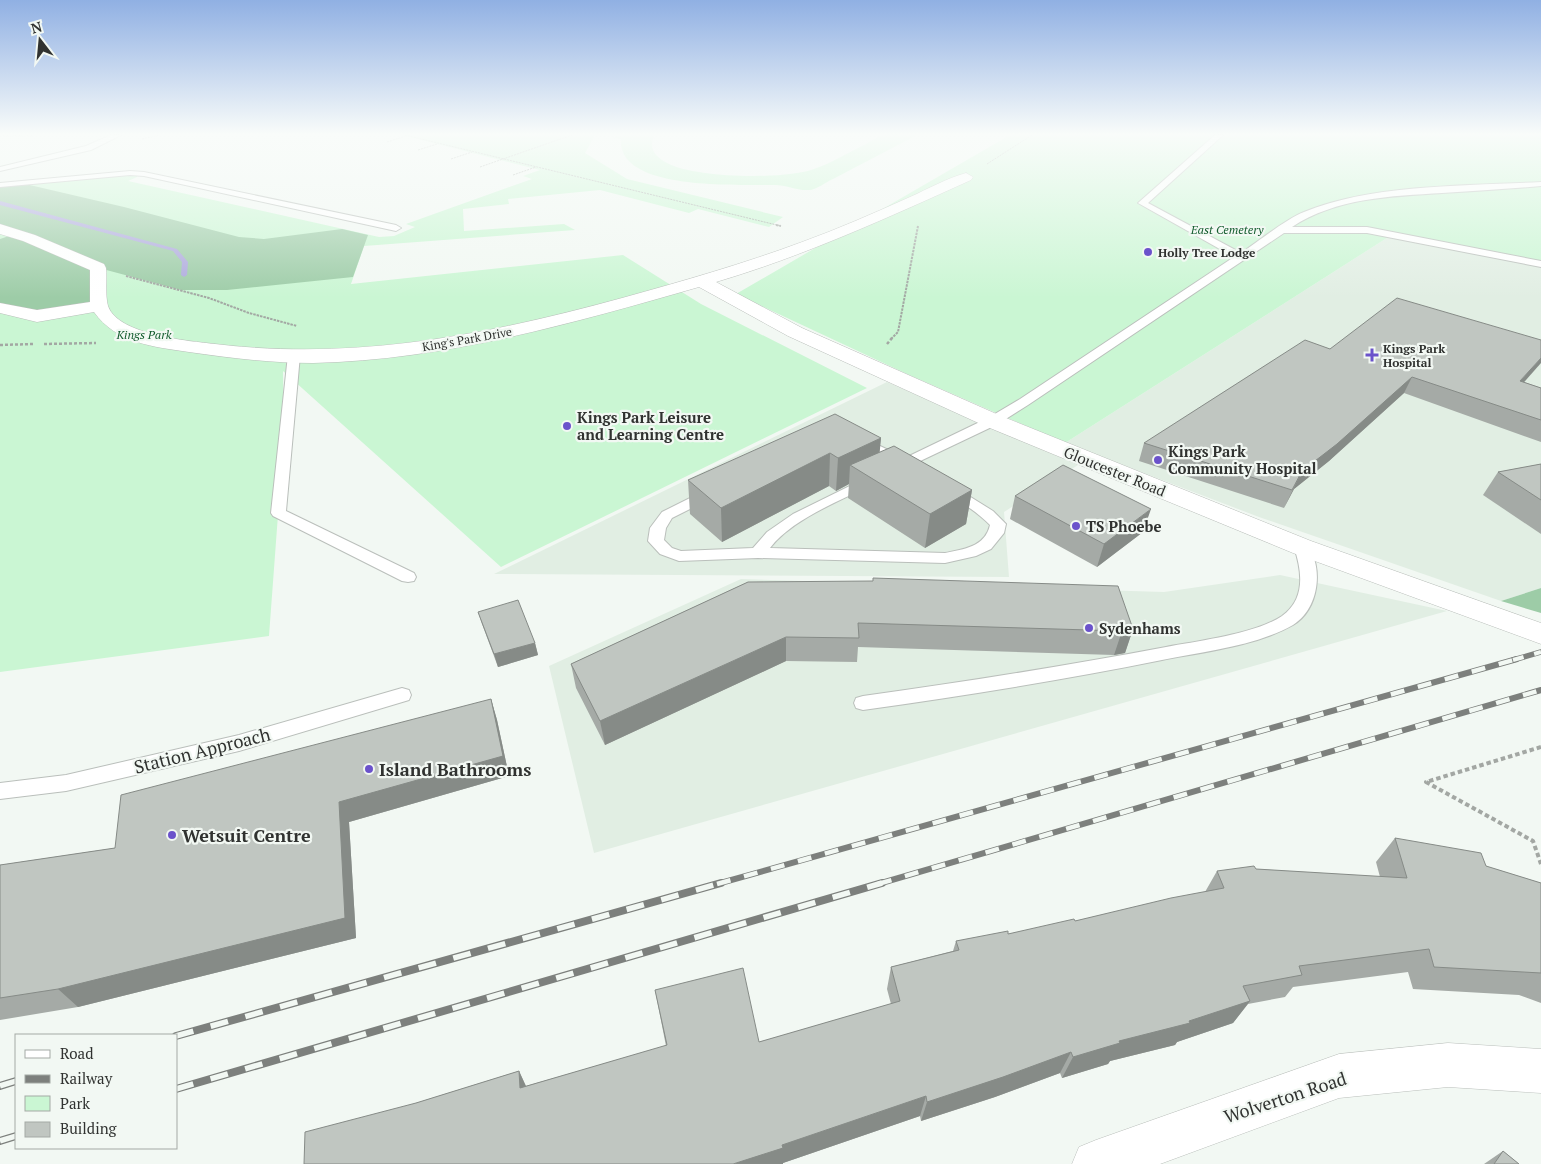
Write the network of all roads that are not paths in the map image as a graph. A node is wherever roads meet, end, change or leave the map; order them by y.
1 (215, 189) edge
2 (939, 189) edge
3 (1157, 189) edge
4 (1457, 189) edge
5 (396, 228) dead end
6 (0, 229) edge
7 (1281, 230) junction
8 (1241, 257) junction
9 (1541, 264) edge
10 (701, 281) junction
11 (99, 306) junction
12 (0, 308) edge
13 (294, 355) junction
14 (993, 421) junction
15 (905, 463) junction
16 (1302, 547) junction
17 (758, 553) junction
18 (408, 577) dead end
19 (1541, 634) edge
20 (402, 696) dead end
21 (864, 703) dead end
22 (0, 791) edge
23 (1541, 1071) edge
24 (1096, 1164) edge

1 - 5 lane
2 - 10 street, King's Park Drive
3 - 8 lane
4 - 7 lane
6 - 11 street
7 - 8 lane
7 - 9 lane
8 - 14 lane
10 - 13 street, King's Park Drive
10 - 14 street, Gloucester Road
11 - 12 street
11 - 13 street, King's Park Drive
13 - 18 lane
14 - 15 lane
14 - 16 street, Gloucester Road
15 - 17 lane
15 - 17 lane
15 - 17 lane
16 - 19 street, Gloucester Road
16 - 21 lane
20 - 22 lane, Station Approach
23 - 24 street, Wolverton Road

